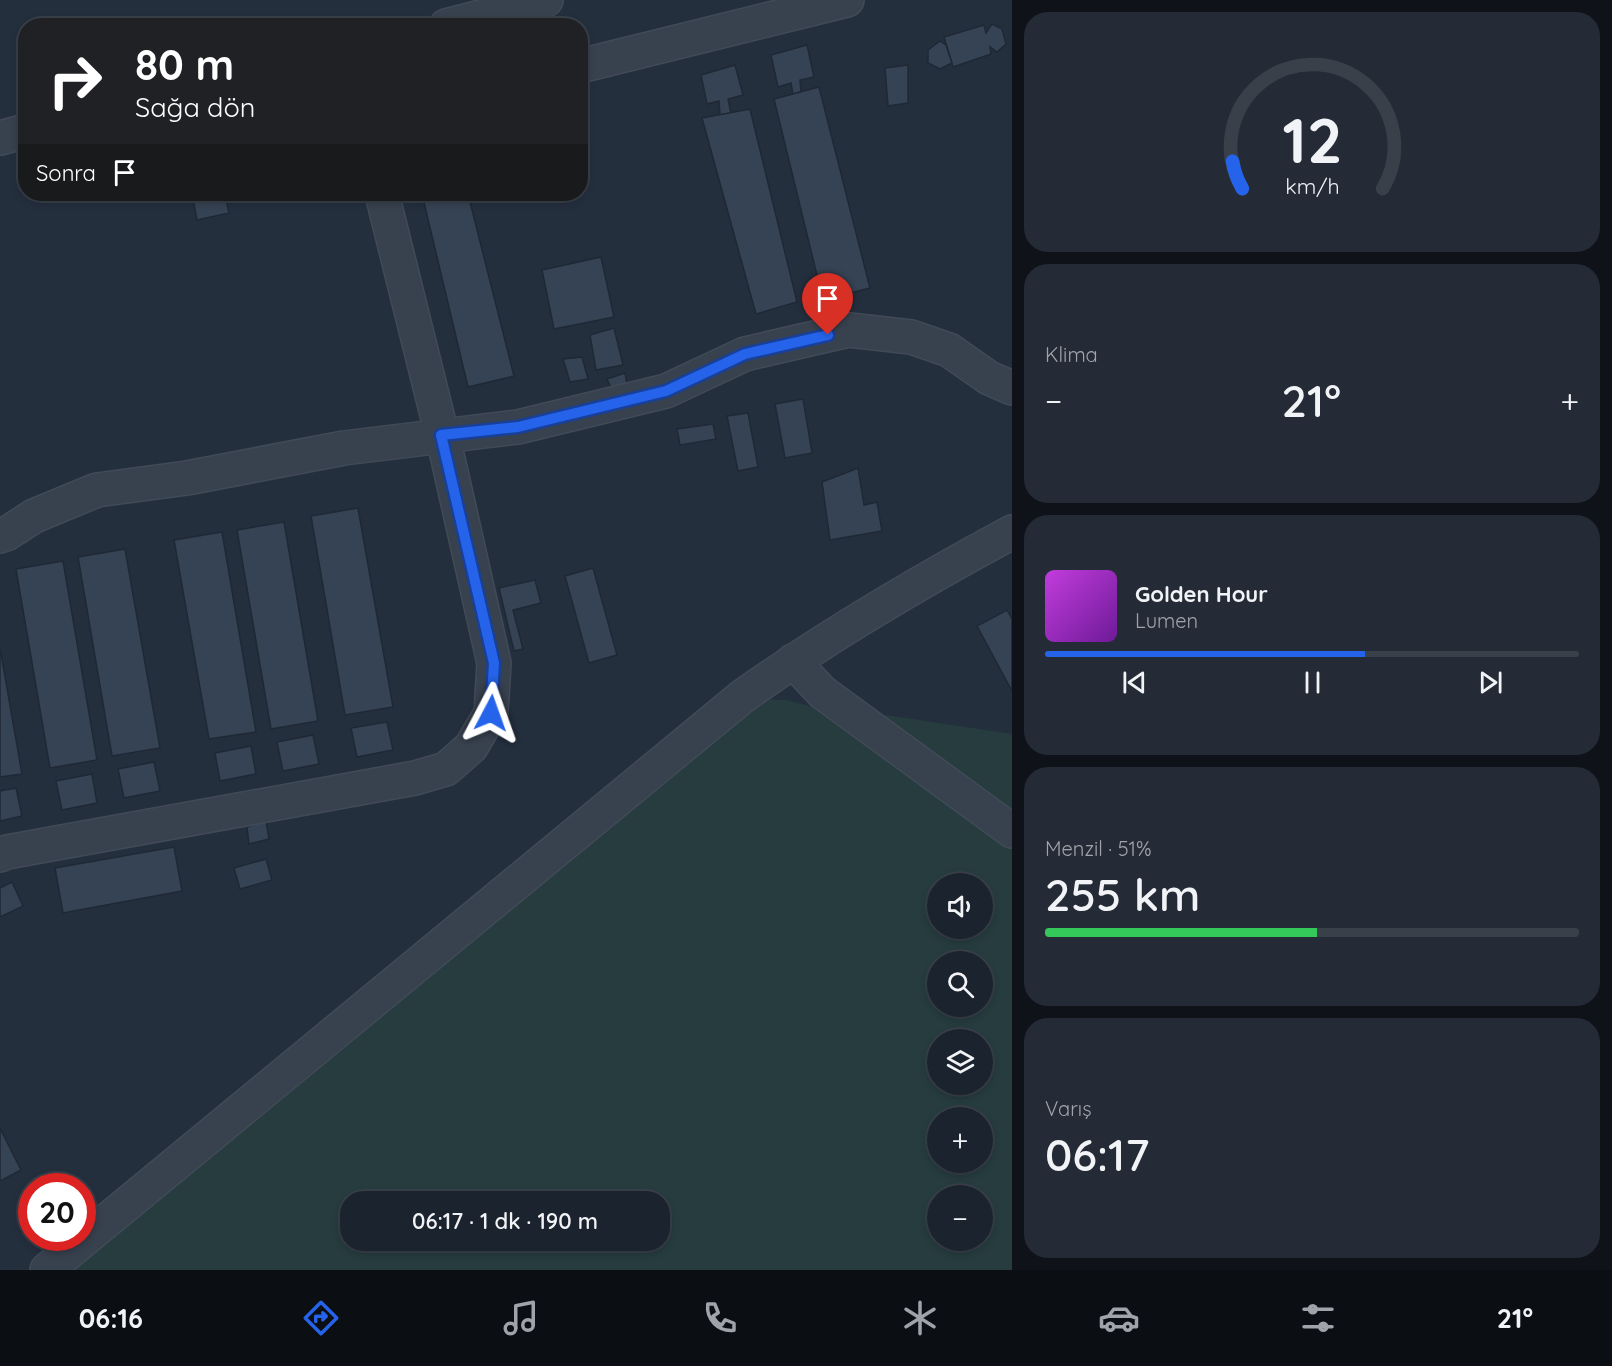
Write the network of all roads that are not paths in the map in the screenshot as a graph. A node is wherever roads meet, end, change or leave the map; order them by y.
1 (546, 0) edge
2 (847, 0) edge
3 (477, 18) edge
4 (588, 64) edge
5 (18, 133) edge
6 (0, 138) edge
7 (384, 201) edge
8 (1012, 388) edge
9 (441, 435) junction
10 (1012, 532) edge
11 (0, 536) edge
12 (793, 661) junction
13 (1012, 831) edge
14 (0, 855) edge
15 (47, 1270) edge

1 - 3 lane
2 - 4 lane
5 - 6 lane
7 - 9 lane
8 - 9 lane
9 - 11 lane
9 - 14 lane
10 - 12 lane
12 - 13 lane
12 - 15 lane

